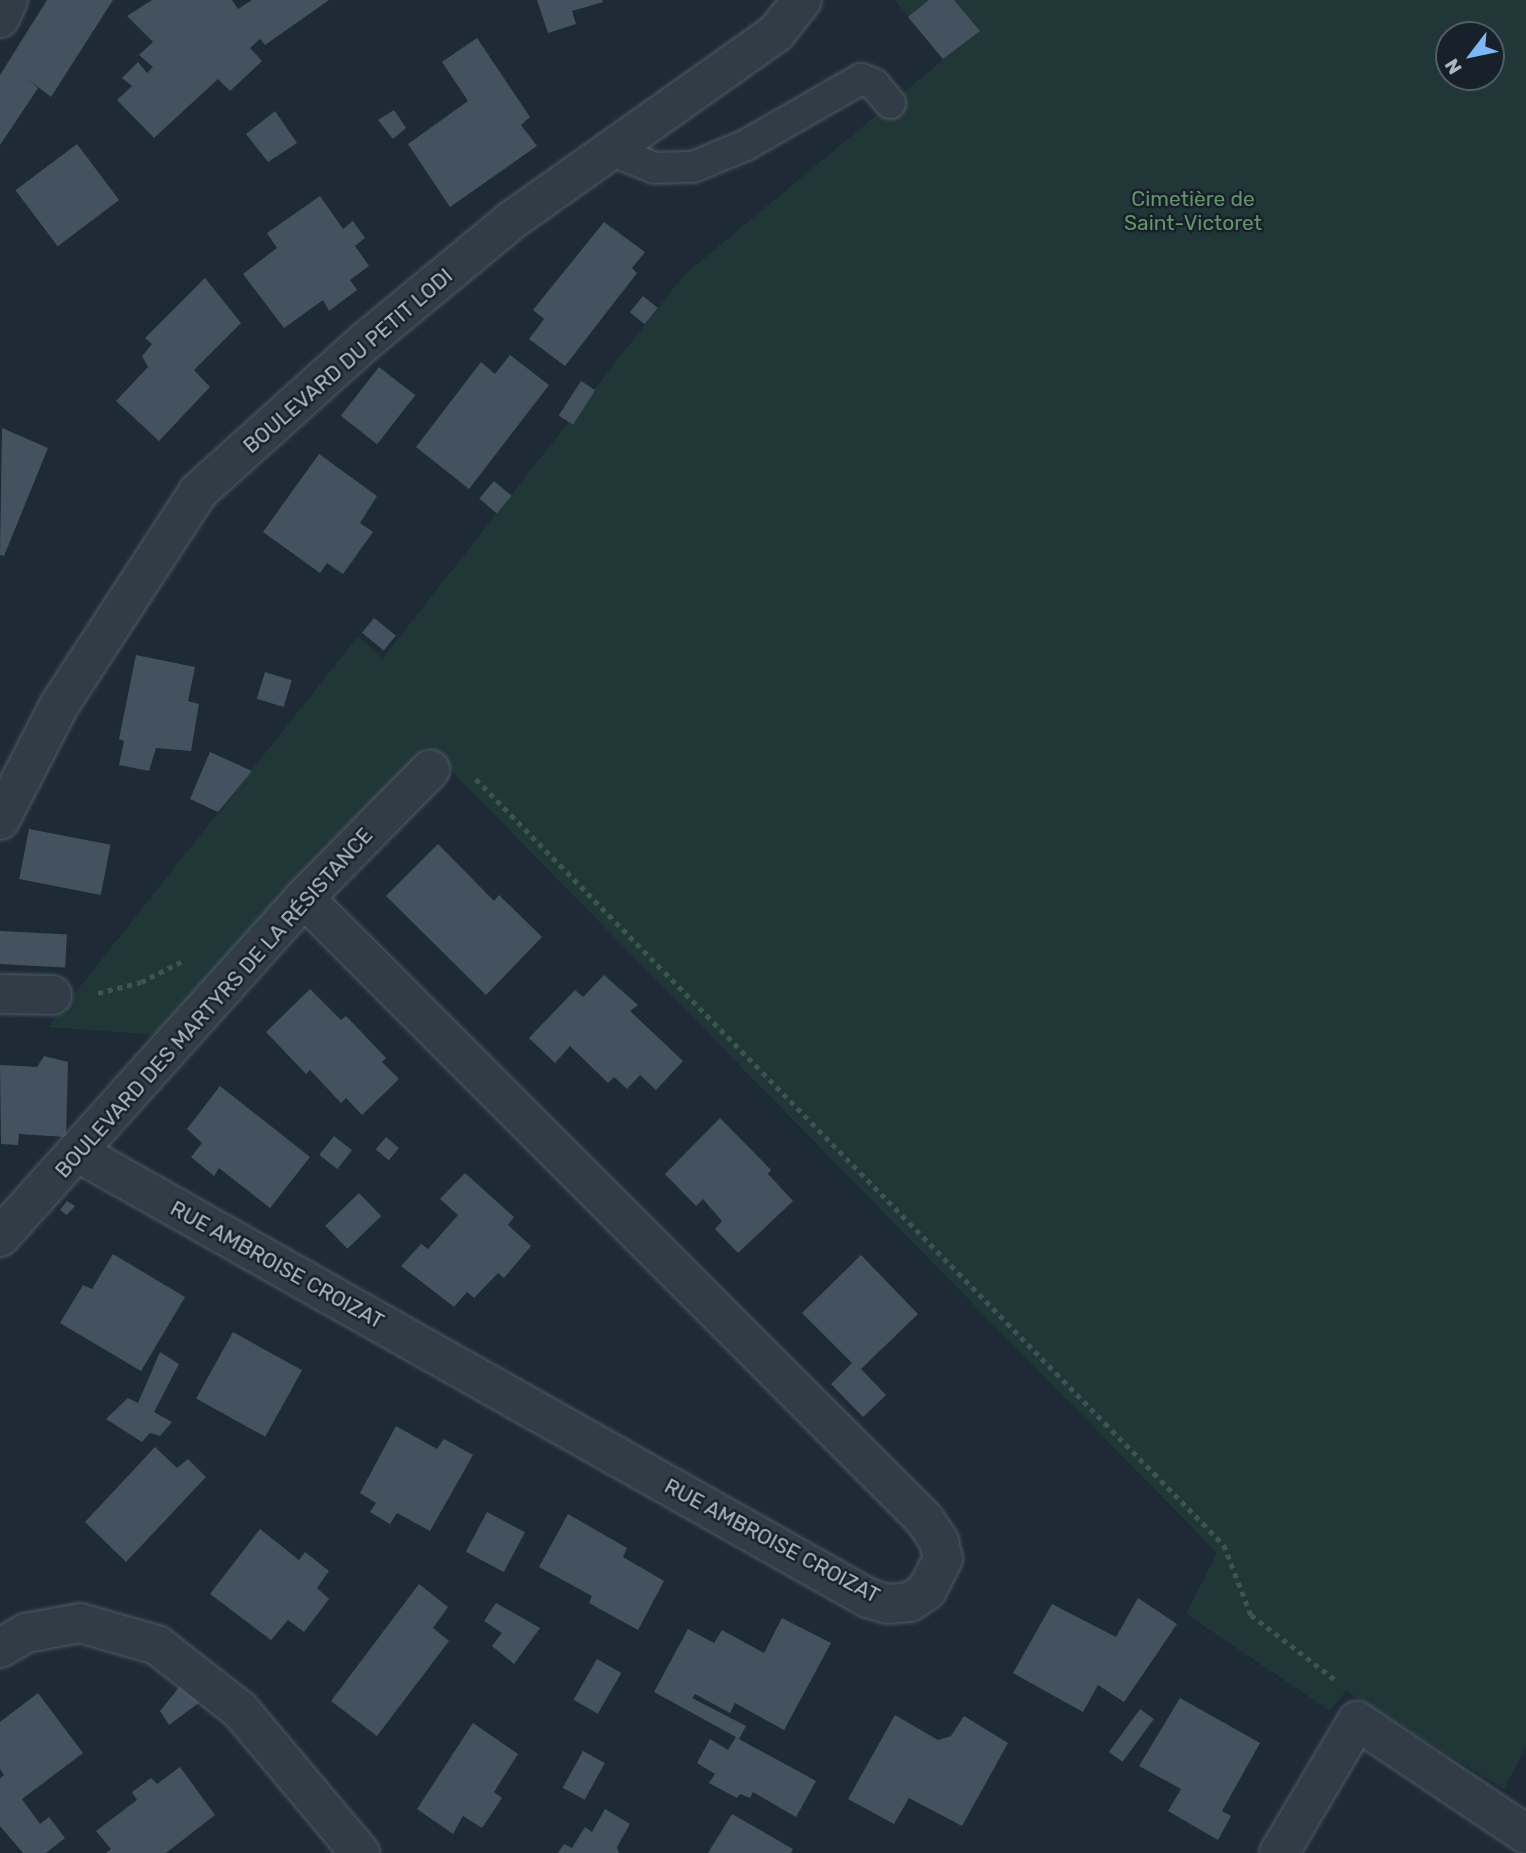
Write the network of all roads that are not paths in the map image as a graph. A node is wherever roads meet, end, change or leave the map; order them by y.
1 (8, 0) edge
2 (802, 0) edge
3 (0, 18) edge
4 (890, 103) dead end
5 (610, 150) junction
6 (430, 771) road end
7 (0, 820) edge
8 (304, 898) junction
9 (0, 994) edge
10 (52, 995) road end
11 (77, 1152) junction
12 (0, 1237) edge
13 (0, 1648) edge
14 (1526, 1834) edge
15 (360, 1853) edge
16 (1279, 1853) edge

1 - 3 street
2 - 5 street, BOULEVARD DU PETIT LODI
4 - 5 lane
5 - 7 street, BOULEVARD DU PETIT LODI
6 - 8 street, BOULEVARD DES MARTYRS DE LA RÉSISTANCE
8 - 11 street, BOULEVARD DES MARTYRS DE LA RÉSISTANCE
8 - 11 street, RUE AMBROISE CROIZAT
9 - 10 street
11 - 12 street, BOULEVARD DES MARTYRS DE LA RÉSISTANCE
13 - 15 street
14 - 16 street

